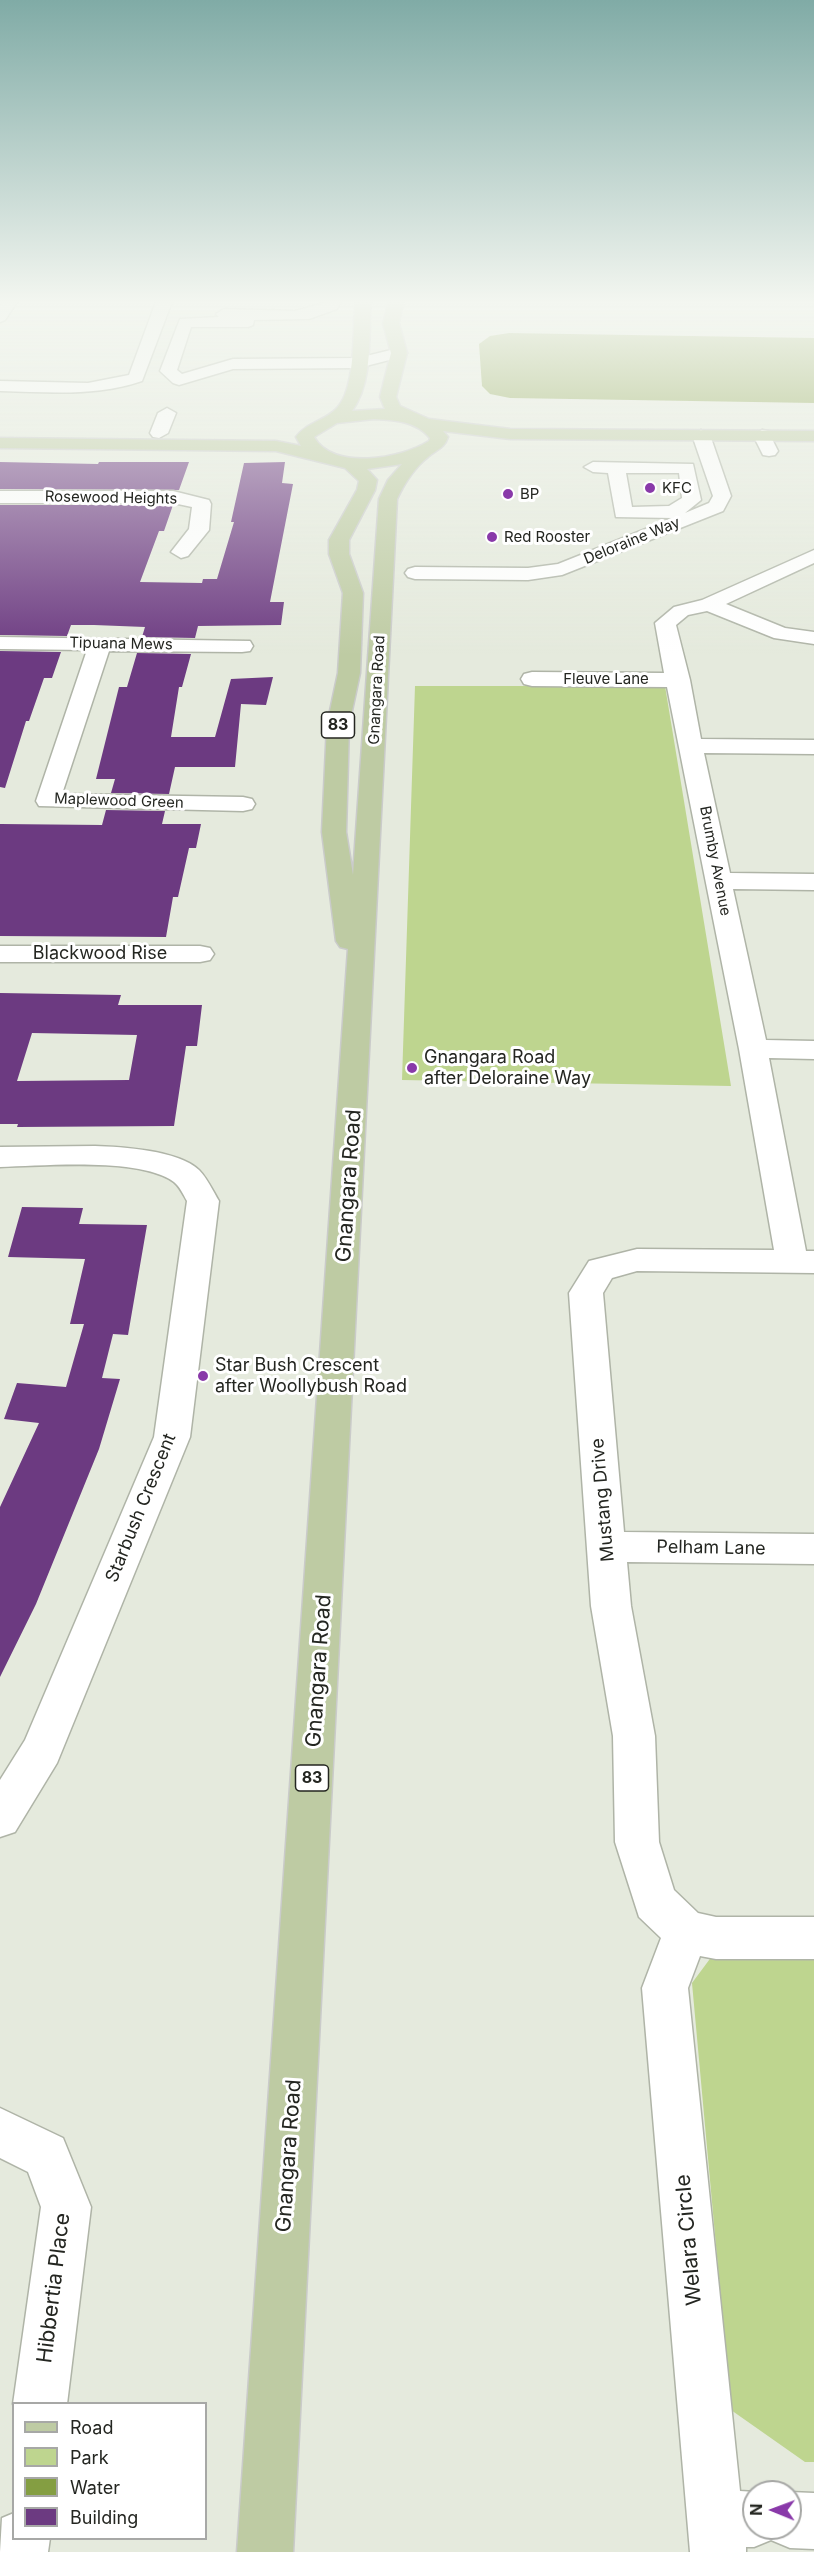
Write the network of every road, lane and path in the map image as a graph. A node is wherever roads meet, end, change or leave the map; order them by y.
1 (164, 418) edge
2 (332, 418) edge
3 (345, 418) edge
4 (408, 418) edge
5 (327, 421) junction
6 (426, 424) junction
7 (0, 431) edge
8 (159, 433) junction
9 (814, 436) edge
10 (704, 442) junction
11 (0, 443) edge
12 (765, 443) junction
13 (473, 448) dead end
14 (453, 450) dead end
15 (814, 452) edge
16 (424, 454) junction
17 (592, 458) junction
18 (339, 460) junction
19 (616, 467) dead end
20 (598, 491) dead end
21 (0, 497) edge
22 (616, 531) dead end
23 (636, 539) junction
24 (181, 552) dead end
25 (814, 556) edge
26 (414, 573) dead end
27 (709, 604) junction
28 (814, 638) edge
29 (0, 643) edge
30 (100, 644) junction
31 (242, 645) dead end
32 (532, 679) dead end
33 (678, 680) junction
34 (692, 746) junction
35 (814, 747) edge
36 (243, 804) dead end
37 (719, 881) junction
38 (814, 882) edge
39 (0, 954) edge
40 (200, 954) dead end
41 (359, 1005) junction
42 (753, 1049) junction
43 (814, 1050) edge
44 (0, 1157) edge
45 (803, 1262) edge
46 (607, 1547) junction
47 (814, 1549) edge
48 (0, 1818) edge
49 (686, 1932) junction
50 (814, 1938) edge
51 (0, 2132) edge
52 (40, 2402) edge
53 (729, 2530) edge
54 (265, 2552) edge

1 - 8 street
2 - 5 main road, 83
3 - 5 main road
4 - 6 main road
5 - 8 main road
5 - 18 main road, 83
6 - 10 main road
6 - 16 main road
7 - 8 main road
9 - 12 main road
10 - 12 main road
10 - 17 main road
10 - 23 street, Deloraine Way
11 - 18 main road
12 - 15 main road
13 - 17 main road
14 - 16 main road
16 - 18 main road
16 - 41 main road, Gnangara Road / 83
17 - 19 street
17 - 20 street
18 - 41 main road, Gnangara Road / 83
21 - 24 street, Rosewood Heights
22 - 23 street
23 - 26 street, Deloraine Way
25 - 27 street, Brumby Avenue
27 - 28 street
27 - 33 street, Brumby Avenue
29 - 30 street, Tipuana Mews
30 - 31 street, Tipuana Mews
30 - 36 street, Maplewood Green
32 - 33 street, Fleuve Lane
33 - 34 street, Brumby Avenue
34 - 35 street
34 - 37 street, Brumby Avenue
37 - 38 street
37 - 42 street, Brumby Avenue
39 - 40 street, Blackwood Rise
41 - 54 main road, Gnangara Road / 83
42 - 43 street
42 - 45 street, Brumby Avenue
44 - 48 street, Starbush Crescent
45 - 46 street, Mustang Drive
46 - 47 street, Pelham Lane
46 - 49 street, Mustang Drive
49 - 50 street
49 - 53 street, Welara Circle
51 - 52 street, Hibbertia Place

